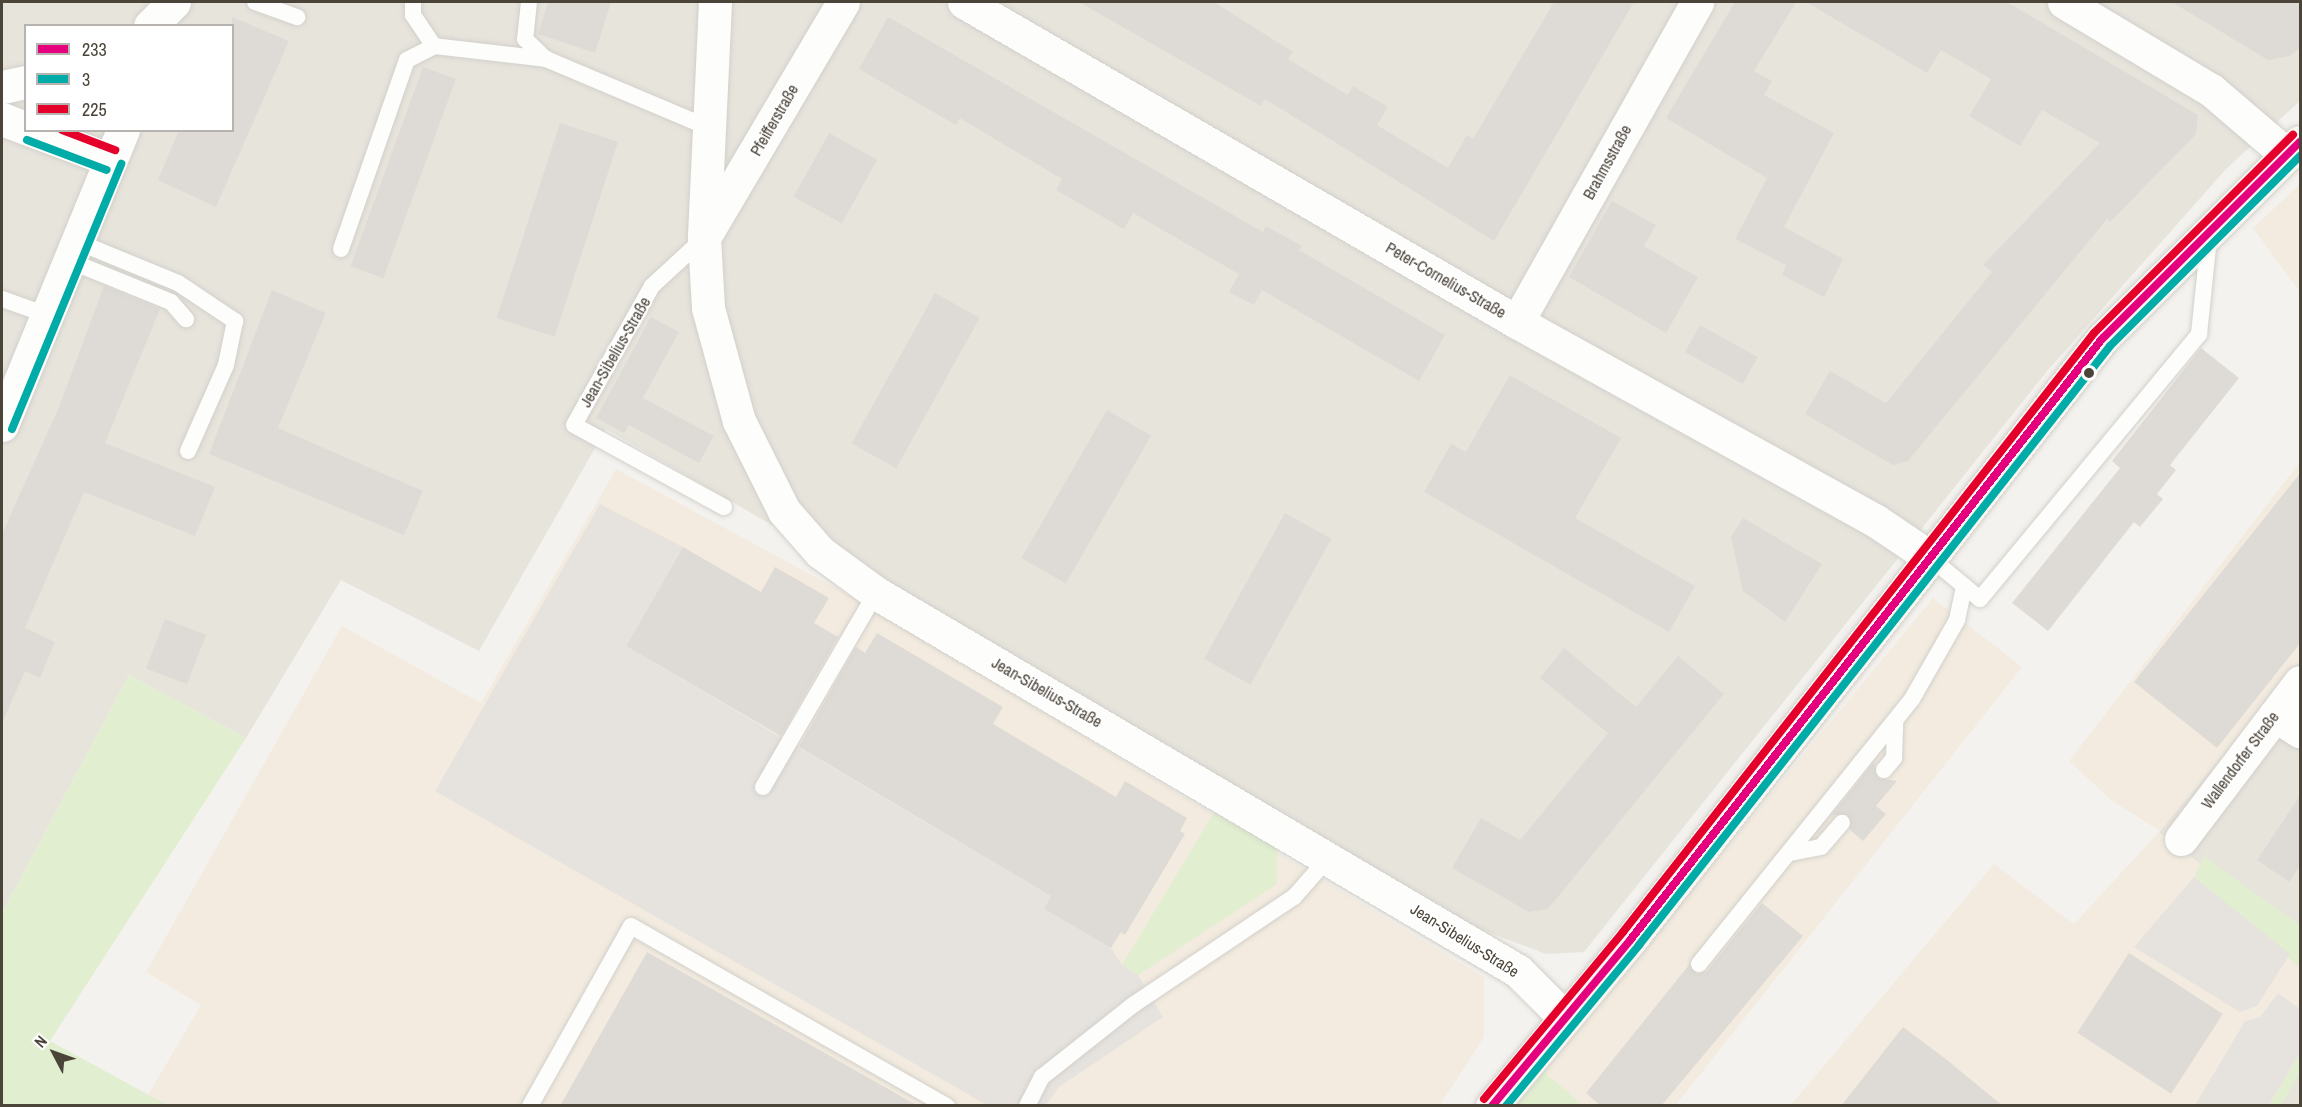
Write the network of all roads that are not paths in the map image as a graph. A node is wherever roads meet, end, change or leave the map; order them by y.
1 (174, 2) edge
2 (255, 2) edge
3 (413, 2) edge
4 (529, 2) edge
5 (715, 2) edge
6 (843, 2) edge
7 (964, 2) edge
8 (1697, 2) edge
9 (2064, 2) edge
10 (297, 18) dead end
11 (152, 24) edge
12 (166, 24) edge
13 (434, 46) junction
14 (546, 59) junction
15 (24, 82) edge
16 (2, 87) edge
17 (2, 120) edge
18 (24, 127) edge
19 (709, 128) junction
20 (36, 132) edge
21 (122, 132) edge
22 (2294, 148) edge
23 (111, 160) junction
24 (2210, 230) junction
25 (704, 238) junction
26 (341, 249) dead end
27 (74, 252) junction
28 (2, 299) edge
29 (47, 315) junction
30 (186, 318) dead end
31 (1517, 322) junction
32 (2, 425) edge
33 (188, 451) dead end
34 (724, 507) dead end
35 (1928, 556) junction
36 (1964, 586) junction
37 (876, 593) junction
38 (2301, 682) edge
39 (1895, 723) junction
40 (2288, 723) edge
41 (1884, 770) dead end
42 (763, 787) dead end
43 (1842, 823) dead end
44 (2181, 839) dead end
45 (1790, 853) junction
46 (1330, 856) junction
47 (1700, 964) dead end
48 (1563, 1016) junction
49 (530, 1106) edge
50 (947, 1106) edge
51 (1027, 1106) edge
52 (1492, 1106) edge

1 - 11 street
1 - 12 street
2 - 10 lane
3 - 13 lane
4 - 14 lane
5 - 19 street, Jean-Sibelius-Straße
6 - 25 street, Pfeifferstraße
7 - 31 street, Peter-Cornelius-Straße
8 - 31 street, Brahmsstraße
9 - 22 street
13 - 14 lane
13 - 26 lane
14 - 19 lane
15 - 16 street
17 - 18 street
19 - 25 street, Jean-Sibelius-Straße
20 - 23 street
21 - 23 street
22 - 24 street
23 - 27 street
24 - 35 street
24 - 36 lane
25 - 34 lane, Jean-Sibelius-Straße
25 - 37 street, Jean-Sibelius-Straße
27 - 29 street
27 - 30 lane
27 - 33 lane
28 - 29 lane
29 - 32 street
31 - 35 street, Peter-Cornelius-Straße
35 - 36 lane
35 - 48 street
36 - 39 lane
37 - 42 lane
37 - 46 street, Jean-Sibelius-Straße
38 - 40 street, Wallendorfer Straße
39 - 41 lane
39 - 45 lane
40 - 44 street, Wallendorfer Straße
43 - 45 lane
45 - 47 lane
46 - 48 street, Jean-Sibelius-Straße
46 - 51 lane
48 - 52 street
49 - 50 lane

